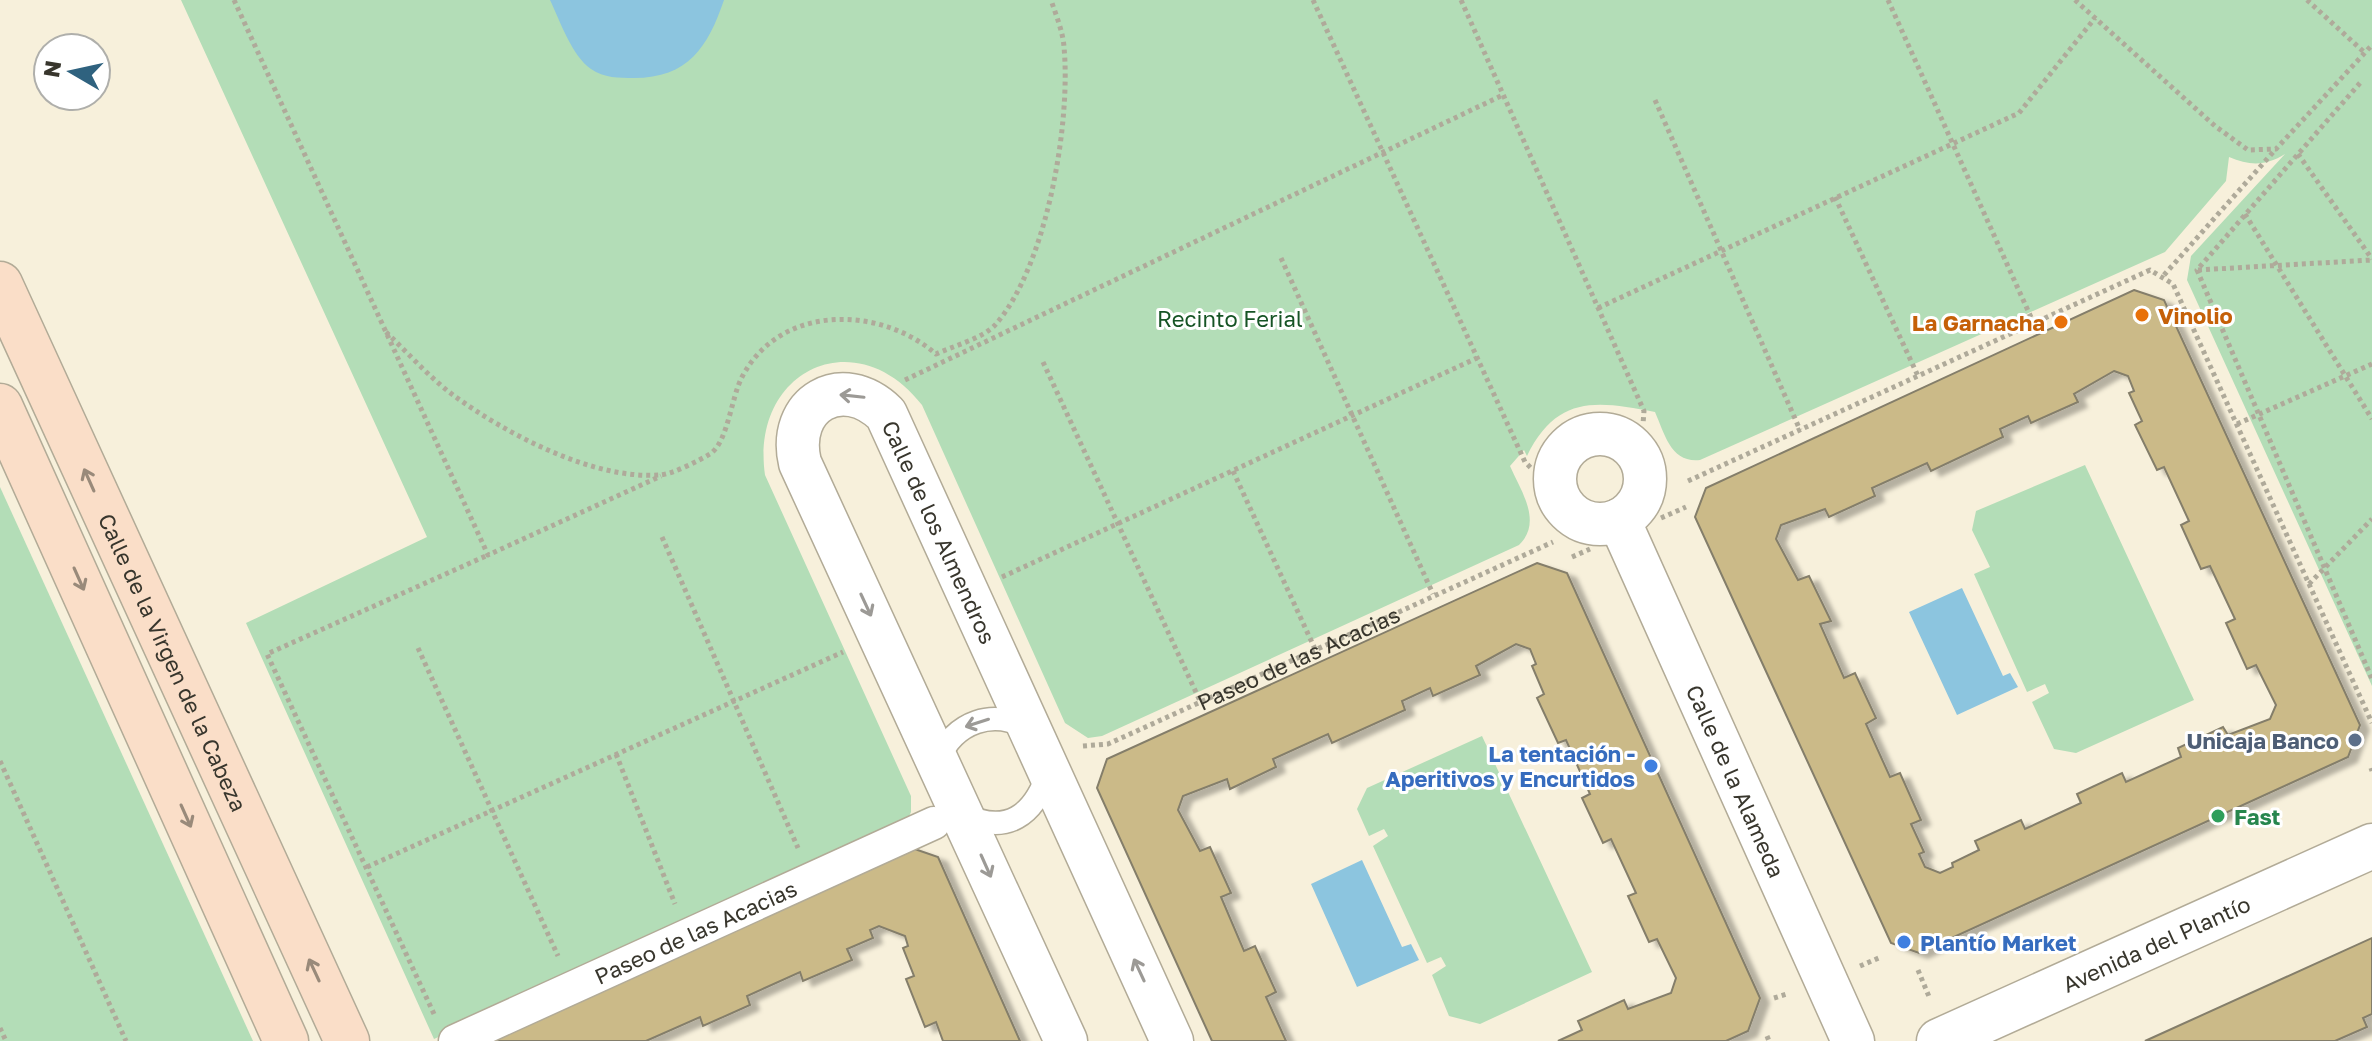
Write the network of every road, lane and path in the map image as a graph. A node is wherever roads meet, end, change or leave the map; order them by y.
1 (234, 0) edge
2 (1051, 0) edge
3 (1313, 0) edge
4 (1461, 0) edge
5 (1888, 0) edge
6 (2075, 0) edge
7 (2307, 0) edge
8 (2095, 18) junction
9 (2372, 45) edge
10 (2365, 53) junction
11 (2360, 83) dead end
12 (1503, 95) junction
13 (1655, 100) dead end
14 (1950, 144) junction
15 (2276, 149) junction
16 (1383, 153) junction
17 (2298, 154) junction
18 (1835, 197) junction
19 (2245, 214) junction
20 (1721, 250) junction
21 (1281, 258) dead end
22 (2372, 259) edge
23 (2277, 265) junction
24 (2197, 270) junction
25 (2164, 275) junction
26 (0, 284) edge
27 (1598, 308) junction
28 (2034, 324) junction
29 (386, 332) junction
30 (1477, 358) junction
31 (1043, 362) dead end
32 (2372, 364) edge
33 (1918, 376) junction
34 (2345, 376) junction
35 (894, 386) dead end
36 (0, 406) edge
37 (2257, 414) junction
38 (1353, 416) junction
39 (2372, 419) edge
40 (1643, 424) dead end
41 (2237, 424) junction
42 (1800, 430) junction
43 (1531, 468) dead end
44 (1233, 471) junction
45 (662, 475) junction
46 (1688, 481) dead end
47 (2372, 519) edge
48 (1619, 520) dead end
49 (1118, 524) junction
50 (662, 537) dead end
51 (1553, 542) dead end
52 (488, 555) junction
53 (2324, 569) junction
54 (991, 582) dead end
55 (2309, 584) junction
56 (1433, 594) junction
57 (855, 646) dead end
58 (418, 648) dead end
59 (1315, 649) junction
60 (2372, 679) edge
61 (734, 701) junction
62 (1200, 701) junction
63 (2372, 723) edge
64 (1039, 752) junction
65 (616, 754) junction
66 (938, 760) junction
67 (0, 761) edge
68 (492, 811) junction
69 (948, 818) junction
70 (2372, 846) edge
71 (367, 867) junction
72 (811, 879) junction
73 (687, 935) junction
74 (572, 988) junction
75 (0, 1028) edge
76 (448, 1034) edge
77 (6, 1041) edge
78 (126, 1041) edge
79 (286, 1041) edge
80 (347, 1041) edge
81 (1066, 1041) edge
82 (1172, 1041) edge
83 (1853, 1041) edge
84 (1939, 1041) edge

1 - 29 path
2 - 45 path
3 - 16 path
4 - 12 path
5 - 14 path
6 - 8 path
7 - 10 path
8 - 14 path
8 - 15 path
9 - 10 path
10 - 15 path
11 - 17 path
12 - 16 path
12 - 27 path
13 - 20 path
14 - 18 path
14 - 28 path
15 - 25 path
16 - 30 path
16 - 35 path
17 - 19 path
17 - 22 path
18 - 20 path
18 - 33 path
19 - 23 path
19 - 24 path
20 - 27 path
20 - 42 path
21 - 38 path
22 - 23 path
23 - 24 path
23 - 34 path
24 - 37 path
25 - 28 path
25 - 41 path
80 -> 26 main road, Calle de la Virgen de la Cabeza
27 - 40 path
28 - 33 path
29 - 45 path
29 - 52 path
30 - 38 path
30 - 43 path
31 - 49 path
32 - 34 path
33 - 42 path
34 - 37 path
34 - 39 path
36 -> 79 main road
37 - 41 path
37 - 53 path
38 - 44 path
38 - 56 path
41 - 55 path
42 - 46 path
44 - 49 path
44 - 59 path
45 - 52 path
47 - 53 path
48 - 83 street, Calle de la Alameda
49 - 54 path
49 - 62 path
50 - 61 path
51 - 56 path, Paseo de las Acacias
52 - 71 path
53 - 55 path
53 - 60 path
55 - 63 path
56 - 59 path, Paseo de las Acacias
57 - 61 path
58 - 68 path
59 - 62 path, Paseo de las Acacias
61 - 65 path
61 - 72 path
62 - 64 path, Paseo de las Acacias
64 -> 66 lane
64 -> 66 street, Calle de los Almendros
64 - 69 lane
82 -> 64 street, Calle de los Almendros
65 - 68 path
65 - 73 path
66 - 69 street, Calle de los Almendros
67 - 78 path
68 - 71 path
68 - 74 path
69 - 72 street, Paseo de las Acacias
69 -> 81 street, Calle de los Almendros
70 - 84 street, Avenida del Plantío
71 - 76 path
72 - 73 street, Paseo de las Acacias
73 - 74 street, Paseo de las Acacias
74 - 76 street, Paseo de las Acacias
75 - 77 path

